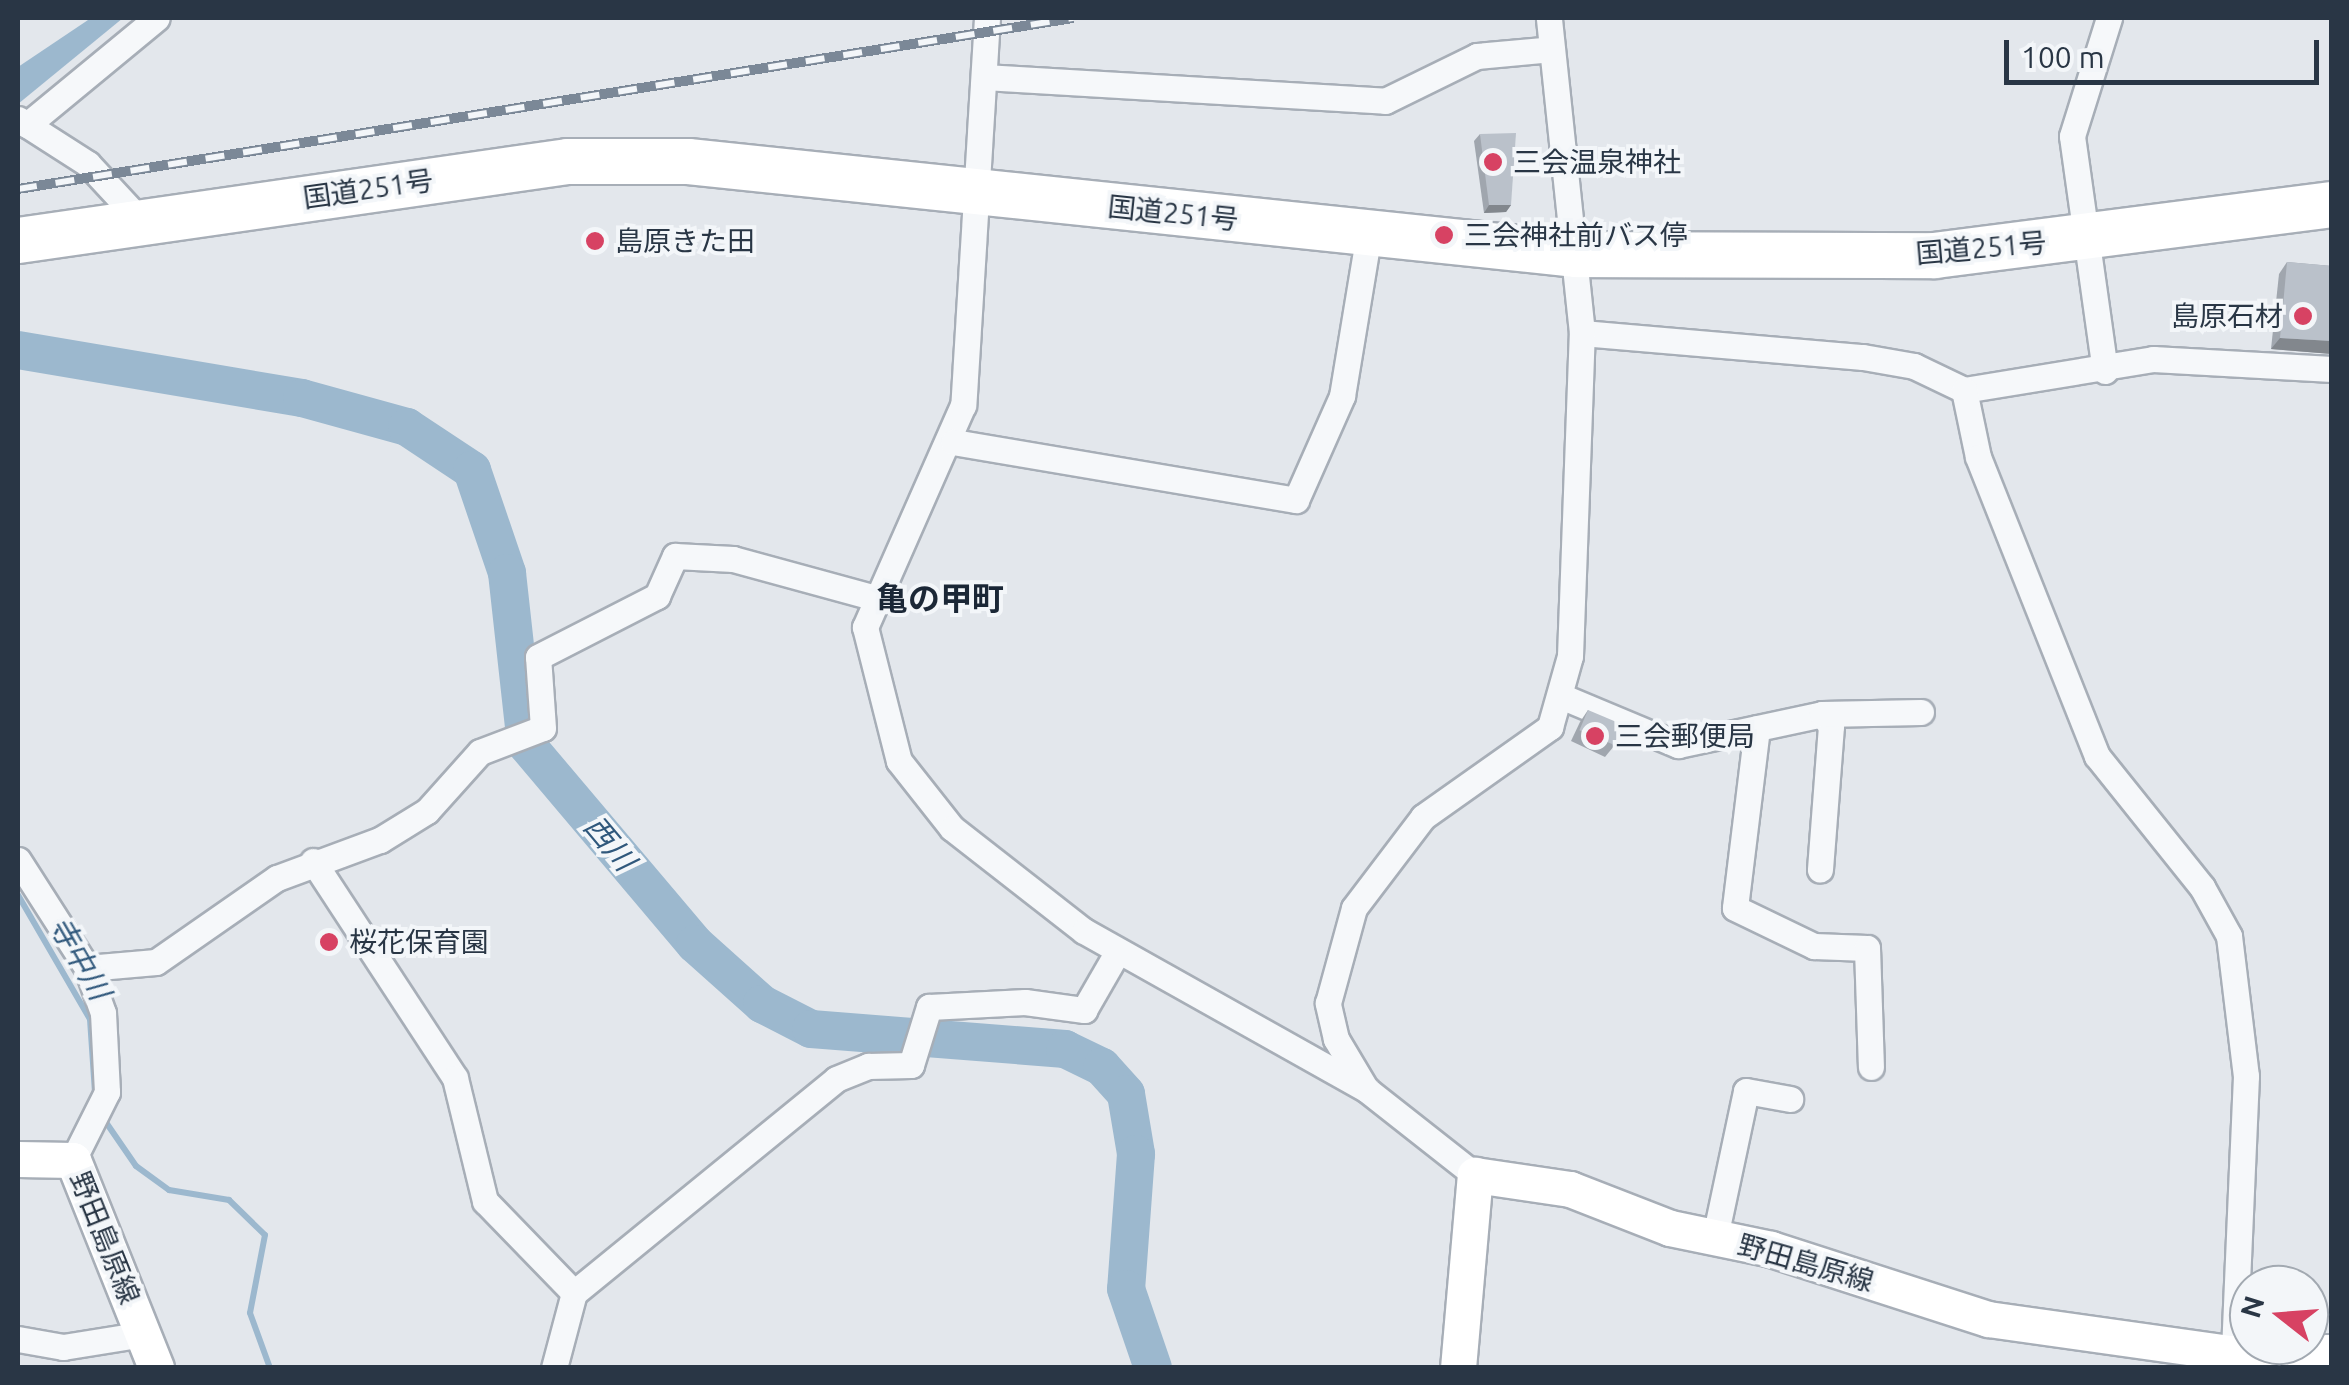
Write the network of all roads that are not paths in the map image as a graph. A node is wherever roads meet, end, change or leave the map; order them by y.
1 (157, 18) edge
2 (988, 18) edge
3 (1549, 18) edge
4 (2109, 18) edge
5 (1552, 48) junction
6 (984, 77) junction
7 (21, 122) edge
8 (972, 192) junction
9 (2332, 204) edge
10 (140, 220) junction
11 (1369, 233) junction
12 (2088, 237) junction
13 (18, 240) edge
14 (1576, 254) junction
15 (1582, 332) junction
16 (2332, 369) edge
17 (2104, 371) junction
18 (1964, 390) junction
19 (953, 442) junction
20 (876, 598) junction
21 (1562, 698) junction
22 (1921, 712) dead end
23 (1822, 714) junction
24 (1757, 728) junction
25 (18, 860) edge
26 (313, 861) junction
27 (1820, 870) dead end
28 (1118, 950) junction
29 (87, 968) junction
30 (1872, 1067) dead end
31 (1367, 1090) junction
32 (1790, 1099) dead end
33 (18, 1160) edge
34 (73, 1160) junction
35 (1475, 1176) junction
36 (1715, 1238) junction
37 (2236, 1265) edge
38 (574, 1293) junction
39 (144, 1334) junction
40 (18, 1339) edge
41 (2229, 1360) edge
42 (156, 1368) edge
43 (554, 1368) edge
44 (1458, 1368) edge

1 - 7 street
2 - 6 street
3 - 5 street
4 - 12 street
5 - 6 street
5 - 14 street
6 - 8 street
7 - 10 street
8 - 10 highway, 国道251号
8 - 11 highway, 国道251号
8 - 19 street
9 - 12 highway, 国道251号
10 - 13 highway, 国道251号
11 - 14 highway, 国道251号
11 - 19 street
12 - 14 highway, 国道251号
12 - 17 street
14 - 15 street
15 - 18 street
15 - 21 street
16 - 17 street
17 - 18 street
18 - 37 street
19 - 20 street
20 - 26 street
20 - 28 street
21 - 24 street
21 - 31 street
22 - 23 street
23 - 24 street
23 - 27 street
24 - 30 street
25 - 29 street
26 - 29 street
26 - 38 street
28 - 31 street
28 - 38 street
29 - 34 street
31 - 35 street
32 - 36 street
33 - 34 main road, 野田島原線
34 - 39 main road, 野田島原線
35 - 36 main road, 野田島原線
35 - 44 main road
36 - 41 main road, 野田島原線
38 - 43 street
39 - 40 street
39 - 42 main road, 野田島原線

